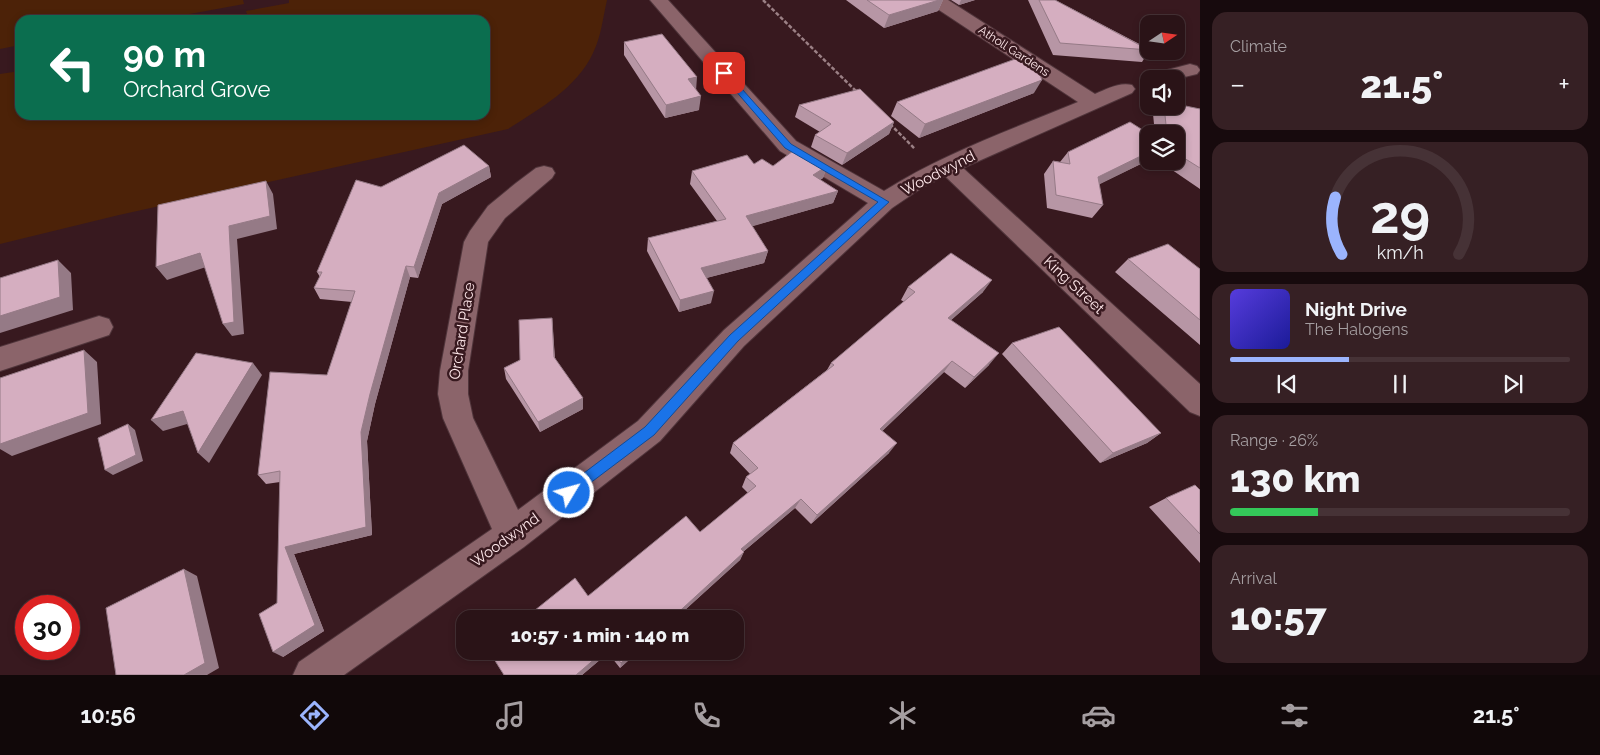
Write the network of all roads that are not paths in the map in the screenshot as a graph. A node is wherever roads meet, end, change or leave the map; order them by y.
1 (659, 0) edge
2 (936, 0) edge
3 (1200, 54) edge
4 (1195, 75) edge
5 (1140, 84) edge
6 (1094, 102) junction
7 (948, 166) junction
8 (544, 173) dead end
9 (884, 202) junction
10 (98, 327) dead end
11 (0, 360) edge
12 (1200, 403) edge
13 (512, 535) junction
14 (312, 675) edge

1 - 9 street
2 - 6 street, Atholl Gardens
3 - 4 street, Woodwynd
5 - 6 street, Woodwynd
6 - 7 street, Woodwynd
7 - 9 street, Woodwynd
7 - 12 street, King Street
8 - 13 street, Orchard Place
9 - 13 street, Woodwynd
10 - 11 street
13 - 14 street, Woodwynd

